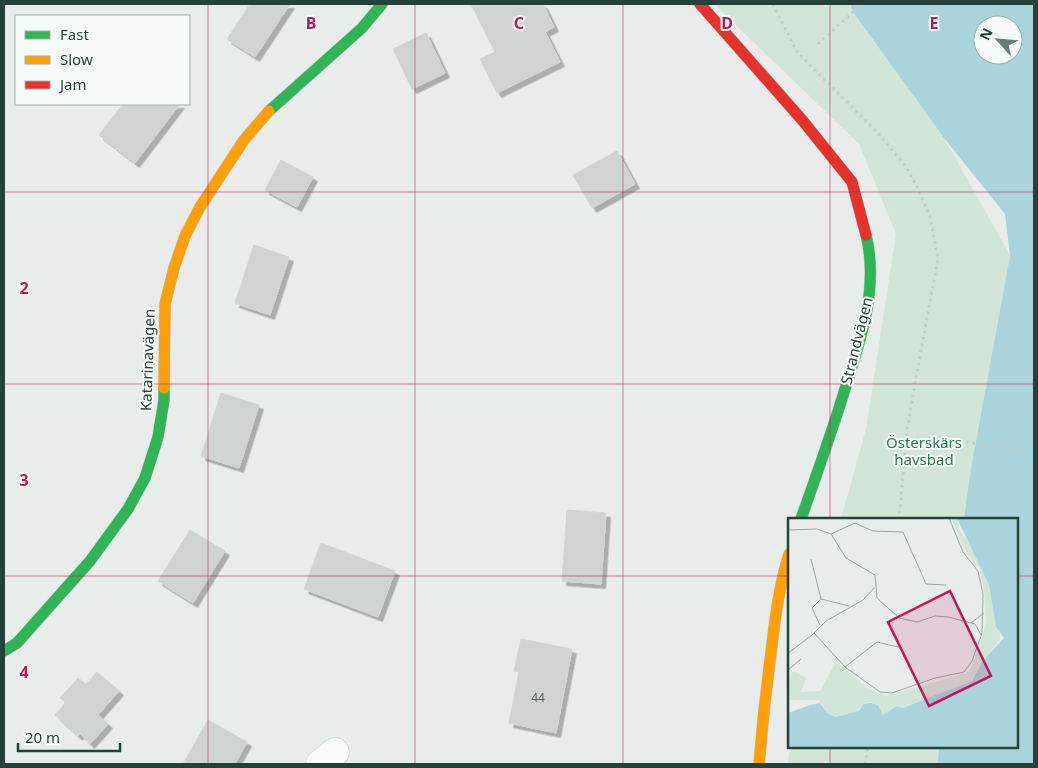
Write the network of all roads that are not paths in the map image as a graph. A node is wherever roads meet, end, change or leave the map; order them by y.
1 (382, 4) edge
2 (700, 4) edge
3 (801, 518) edge
4 (788, 557) edge
5 (4, 651) edge
6 (759, 764) edge

1 - 5 street, Katarinavägen
2 - 3 street, Strandvägen
4 - 6 street

